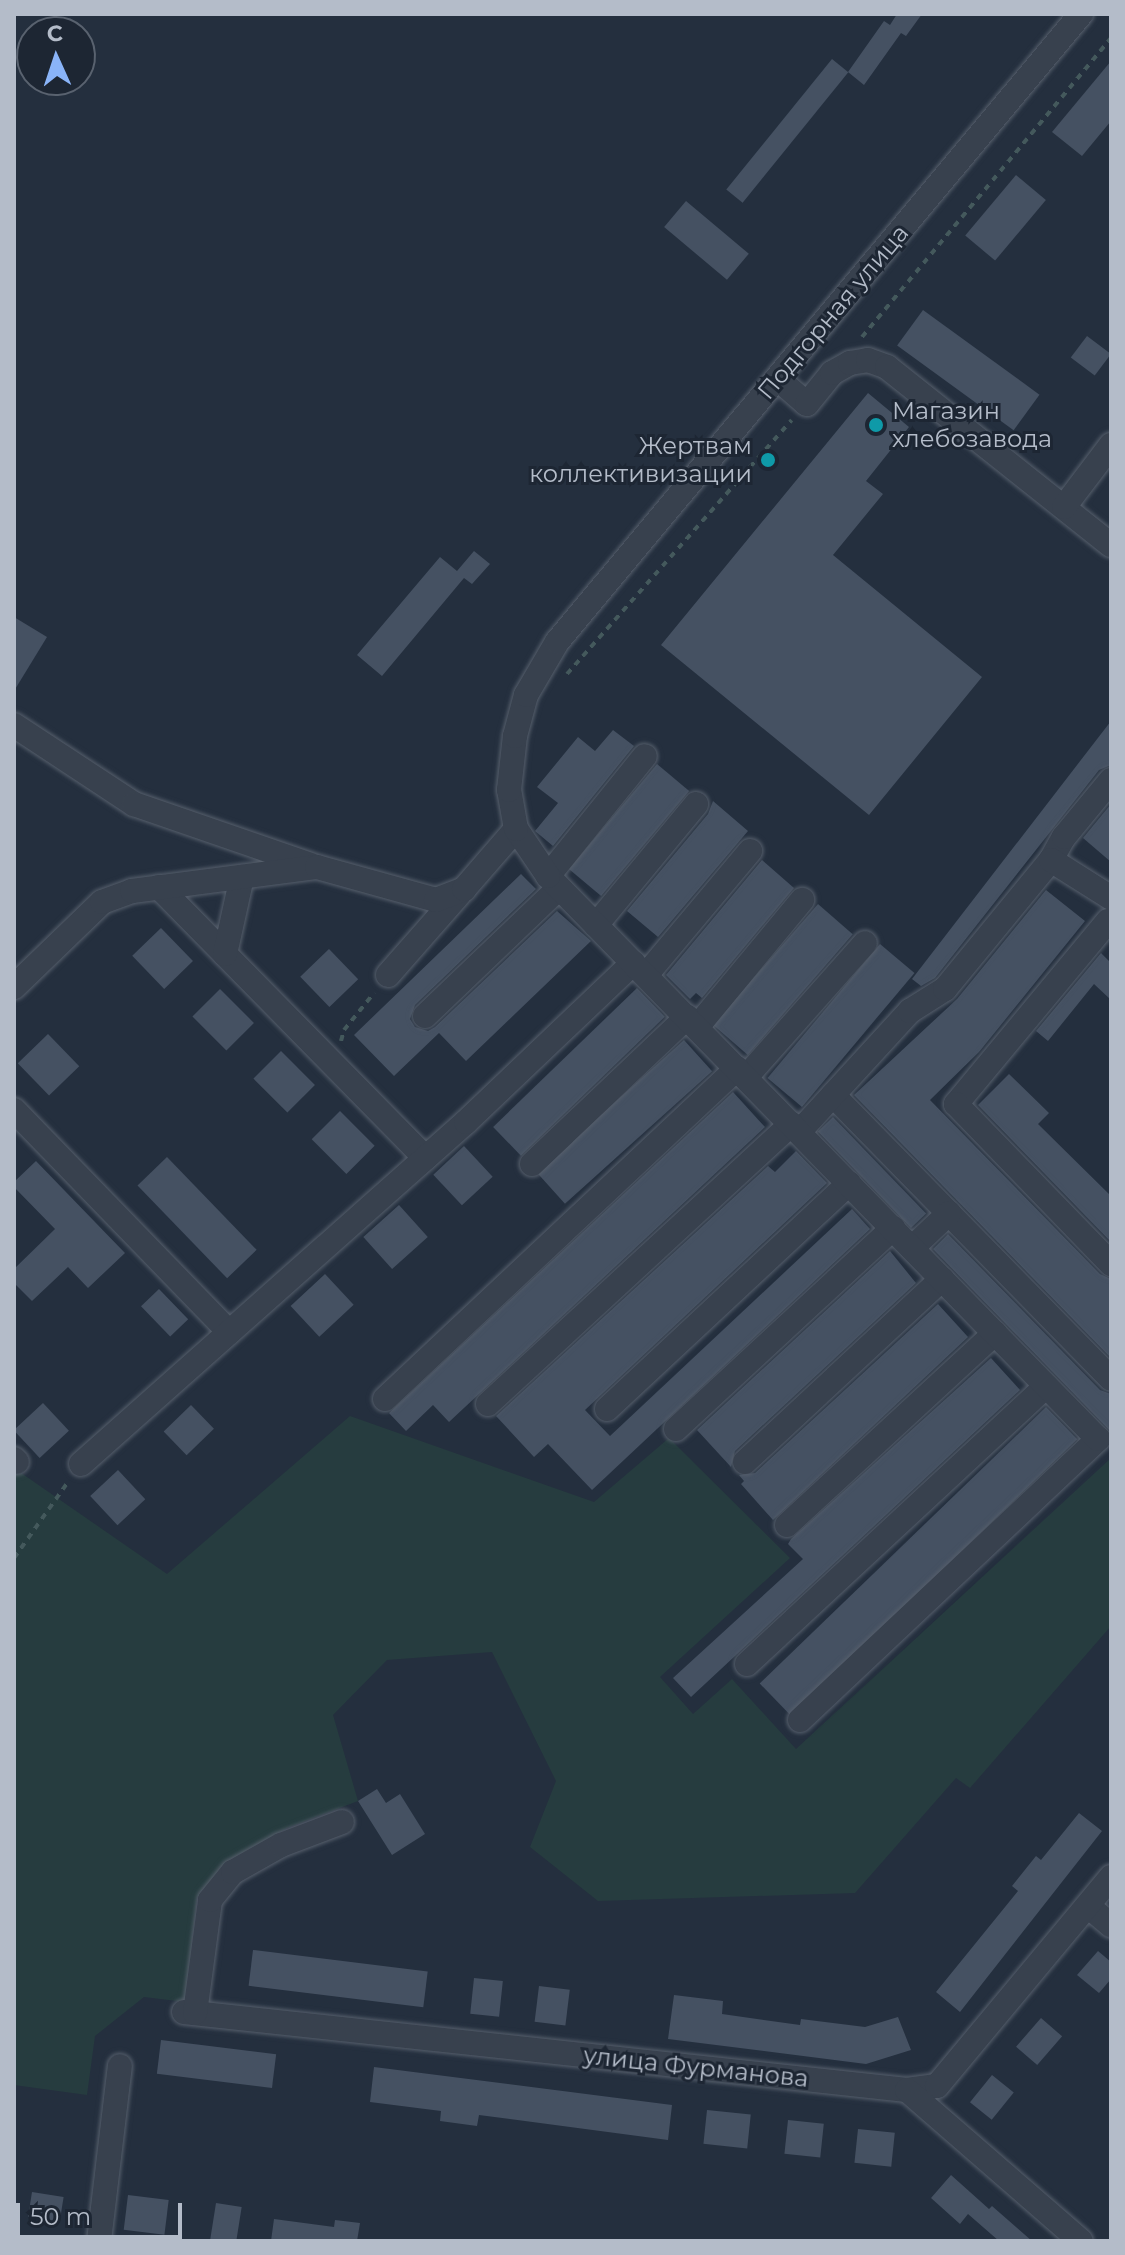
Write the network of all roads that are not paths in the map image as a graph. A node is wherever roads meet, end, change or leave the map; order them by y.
1 (1081, 14) edge
2 (778, 379) junction
3 (1111, 445) edge
4 (1064, 507) junction
5 (1111, 545) edge
6 (14, 725) edge
7 (645, 756) dead end
8 (1111, 780) edge
9 (696, 804) dead end
10 (516, 829) junction
11 (750, 851) dead end
12 (1051, 860) junction
13 (317, 867) junction
14 (242, 877) junction
15 (554, 882) junction
16 (159, 887) junction
17 (464, 889) junction
18 (802, 900) dead end
19 (1110, 913) edge
20 (596, 925) junction
21 (865, 943) dead end
22 (225, 954) junction
23 (640, 969) junction
24 (388, 975) road end
25 (14, 987) edge
26 (425, 1016) dead end
27 (692, 1022) junction
28 (742, 1073) junction
29 (833, 1095) junction
30 (14, 1110) edge
31 (795, 1128) junction
32 (425, 1158) junction
33 (532, 1164) dead end
34 (849, 1183) junction
35 (949, 1213) junction
36 (893, 1228) junction
37 (912, 1248) junction
38 (1111, 1264) edge
39 (942, 1279) junction
40 (229, 1332) junction
41 (995, 1333) junction
42 (1111, 1379) edge
43 (1046, 1386) junction
44 (385, 1399) dead end
45 (488, 1404) dead end
46 (607, 1409) dead end
47 (676, 1429) dead end
48 (745, 1462) dead end
49 (81, 1464) road end
50 (787, 1525) dead end
51 (747, 1664) dead end
52 (800, 1720) dead end
53 (342, 1822) dead end
54 (1111, 1877) edge
55 (1088, 1906) junction
56 (1111, 1925) edge
57 (120, 2066) dead end
58 (907, 2090) junction
59 (99, 2241) edge
60 (1081, 2241) edge

1 - 2 street, Подгорная улица
2 - 4 street
2 - 10 street, Подгорная улица
3 - 4 street
4 - 5 street
6 - 13 street
7 - 15 street
8 - 12 street
9 - 20 street
10 - 15 street
10 - 17 street
11 - 23 street
12 - 19 street
12 - 29 street
13 - 14 street
13 - 17 street
14 - 16 street
14 - 22 street
15 - 20 street
15 - 26 street
16 - 22 street
16 - 25 street
17 - 24 street
18 - 27 street
19 - 38 street
20 - 23 street
21 - 28 street
22 - 32 street
23 - 27 street
23 - 32 street
27 - 28 street
27 - 33 street
28 - 31 street
28 - 44 street
29 - 31 street
29 - 35 street
30 - 40 street
31 - 34 street
31 - 45 street
32 - 40 street
34 - 36 street
34 - 46 street
35 - 37 street
35 - 42 street
36 - 37 street
36 - 47 street
37 - 39 street
39 - 41 street
39 - 48 street
40 - 49 street
41 - 43 street
41 - 50 street
43 - 51 street
43 - 52 street
53 - 58 street, улица Фурманова
54 - 55 street, улица Фурманова
55 - 56 street
55 - 58 street, улица Фурманова
57 - 59 street
58 - 60 street

